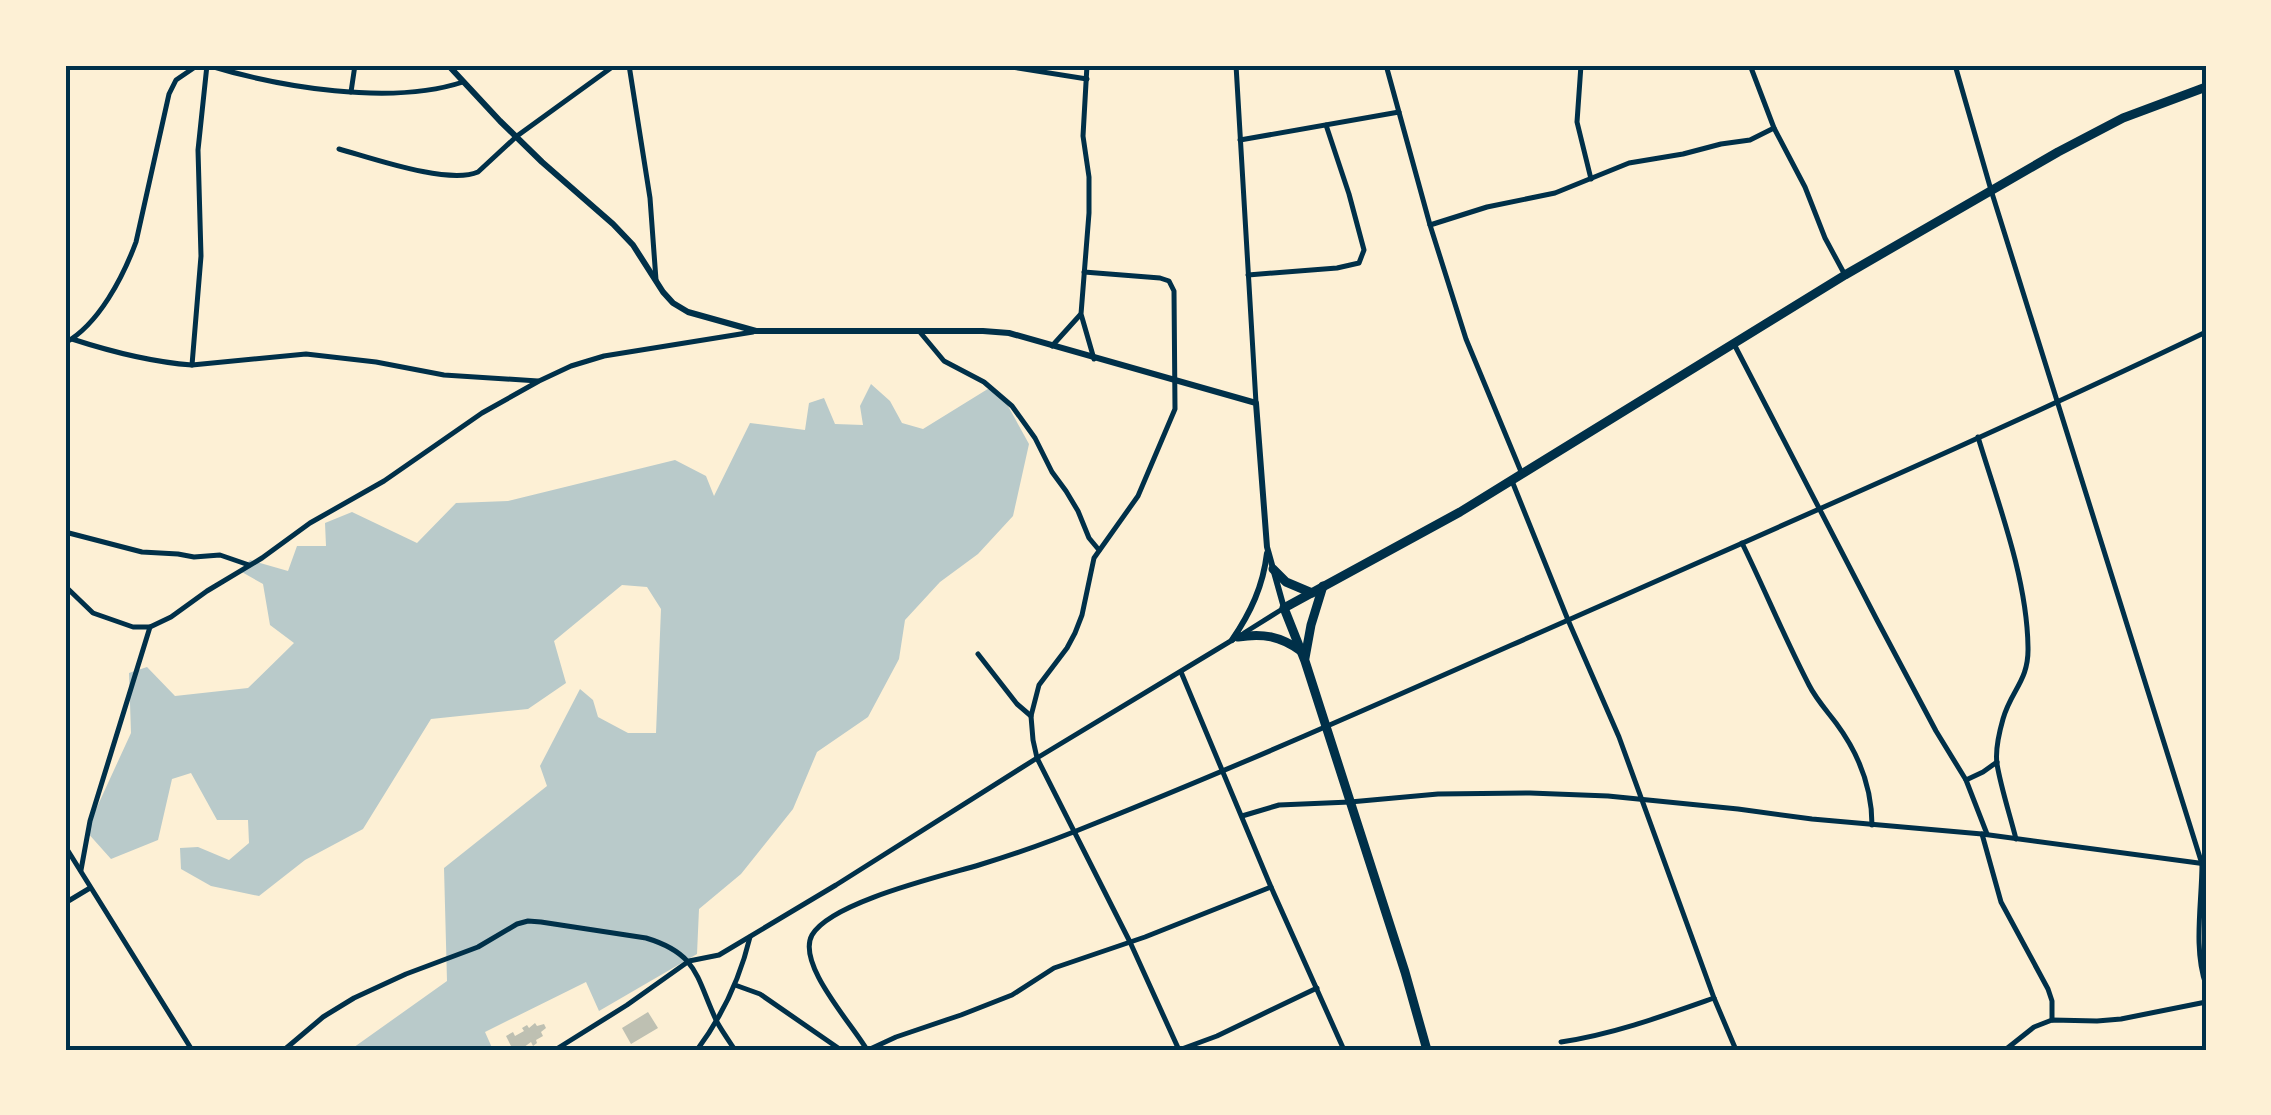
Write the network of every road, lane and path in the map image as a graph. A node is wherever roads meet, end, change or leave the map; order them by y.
1 (198, 65) edge
2 (355, 65) edge
3 (448, 65) edge
4 (615, 65) edge
5 (629, 65) edge
6 (998, 65) edge
7 (1086, 65) edge
8 (1236, 65) edge
9 (1386, 65) edge
10 (1581, 65) edge
11 (1750, 65) edge
12 (1955, 65) edge
13 (1087, 79) junction
14 (463, 82) junction
15 (2206, 87) edge
16 (351, 93) junction
17 (1399, 112) junction
18 (1326, 125) junction
19 (1774, 128) junction
20 (517, 136) junction
21 (1240, 140) junction
22 (340, 149) dead end
23 (1591, 179) junction
24 (1991, 190) junction
25 (1430, 226) junction
26 (1084, 272) junction
27 (1845, 275) junction
28 (1248, 276) junction
29 (656, 282) junction
30 (1081, 314) junction
31 (756, 331) junction
32 (919, 331) junction
33 (2206, 332) edge
34 (68, 341) edge
35 (1734, 344) junction
36 (1052, 346) junction
37 (1094, 358) junction
38 (192, 365) junction
39 (539, 381) junction
40 (1176, 382) junction
41 (2058, 401) junction
42 (1256, 403) junction
43 (1978, 437) junction
44 (1522, 474) junction
45 (1511, 480) junction
46 (1818, 510) junction
47 (65, 532) edge
48 (1742, 543) junction
49 (1268, 546) junction
50 (1099, 550) junction
51 (249, 565) junction
52 (1274, 569) junction
53 (65, 586) edge
54 (1324, 586) junction
55 (1312, 593) junction
56 (1284, 608) junction
57 (1568, 620) junction
58 (150, 627) junction
59 (1235, 638) junction
60 (978, 654) dead end
61 (1303, 656) junction
62 (1181, 671) junction
63 (1031, 716) junction
64 (1325, 728) junction
65 (1037, 758) junction
66 (1997, 762) junction
67 (1223, 772) junction
68 (1966, 780) junction
69 (1641, 799) junction
70 (1350, 802) junction
71 (1242, 816) junction
72 (1872, 825) junction
73 (1074, 832) junction
74 (1985, 835) junction
75 (2016, 839) junction
76 (65, 846) edge
77 (2204, 864) edge
78 (81, 870) junction
79 (1270, 886) junction
80 (90, 888) junction
81 (65, 903) edge
82 (750, 936) junction
83 (1130, 942) junction
84 (689, 961) junction
85 (736, 985) junction
86 (2206, 985) edge
87 (1317, 988) junction
88 (1714, 998) junction
89 (2206, 1002) edge
90 (2052, 1020) junction
91 (717, 1022) junction
92 (1561, 1042) dead end
93 (192, 1050) edge
94 (284, 1050) edge
95 (555, 1050) edge
96 (696, 1050) edge
97 (734, 1050) edge
98 (841, 1050) edge
99 (867, 1050) edge
100 (1344, 1050) edge
101 (1427, 1050) edge
102 (1736, 1050) edge
103 (2005, 1050) edge

1 - 34 street
2 - 16 street
3 - 14 street
4 - 20 street
5 - 29 street
6 - 13 street
7 - 13 street
8 - 21 street
9 - 17 street
10 - 23 street
11 - 19 street
12 - 24 street
13 - 26 street
14 - 16 street
14 - 20 street
15 - 24 main road
16 - 38 street
17 - 18 street
17 - 25 street
18 - 21 street
18 - 28 street
19 - 23 street
19 - 27 street
20 - 22 street
20 - 29 street
21 - 28 street
23 - 25 street
24 - 27 main road
24 - 41 street
25 - 44 street
26 - 30 street
26 - 40 street
27 - 35 main road
28 - 42 street
29 - 31 street
30 - 36 street
30 - 37 street
31 - 32 street
31 - 39 street
32 - 36 street
32 - 50 street
33 - 41 street
34 - 38 street
35 - 44 main road
35 - 46 street
36 - 37 street
37 - 40 street
38 - 39 street
39 - 51 street
40 - 42 street
40 - 50 street
41 - 43 street
41 - 77 street
42 - 49 street
43 - 46 street
43 - 66 street
44 - 45 main road
45 - 54 main road
45 - 57 street
46 - 48 street
46 - 68 street
47 - 51 street
48 - 57 street
48 - 72 street
49 - 52 street
49 - 59 street
50 - 63 street
51 - 58 street
52 - 55 main road
52 - 56 street
53 - 58 street
54 - 55 main road
54 - 61 main road
55 - 56 main road
56 - 59 street
56 - 61 main road
57 - 64 street
57 - 69 street
58 - 78 street
59 - 61 main road
59 - 62 street
60 - 63 street
61 - 64 main road
62 - 65 street
62 - 67 street
63 - 65 street
64 - 67 street
64 - 70 main road
65 - 73 street
65 - 82 street
66 - 68 street
66 - 75 street
67 - 71 street
67 - 73 street
68 - 74 street
69 - 70 street
69 - 72 street
69 - 88 street
70 - 71 street
70 - 101 main road
71 - 79 street
72 - 74 street
73 - 83 street
73 - 99 street
74 - 75 street
74 - 90 street
75 - 77 street
76 - 78 street
77 - 86 street
78 - 80 street
79 - 83 street
79 - 87 street
80 - 81 street
80 - 93 street
82 - 84 street
82 - 85 street
83 - 87 street
83 - 99 street
84 - 91 street
84 - 94 street
84 - 95 street
85 - 91 street
85 - 98 street
87 - 100 street
88 - 92 street
88 - 102 street
89 - 90 street
90 - 103 street
91 - 96 street
91 - 97 street

